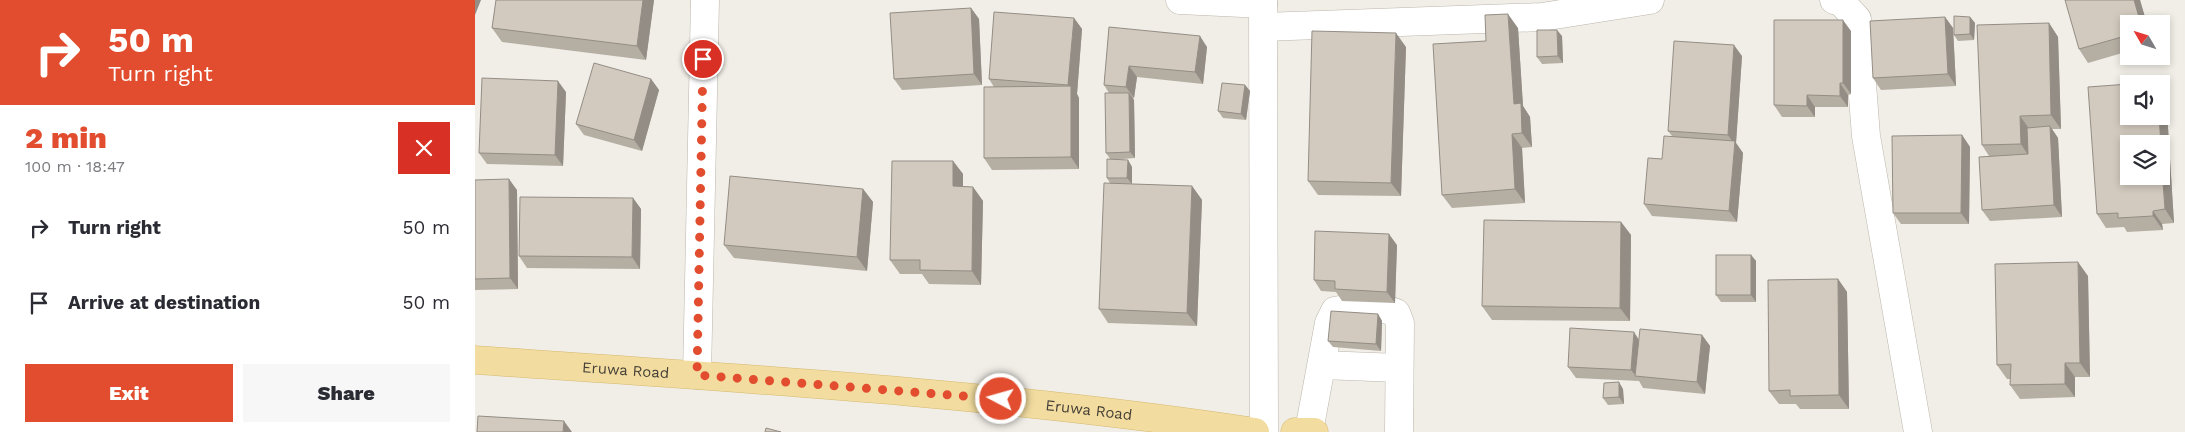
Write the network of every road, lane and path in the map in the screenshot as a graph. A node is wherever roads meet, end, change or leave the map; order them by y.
1 (705, 0) edge
2 (1180, 0) edge
3 (1650, 0) edge
4 (1834, 0) edge
5 (1264, 10) edge
6 (475, 360) edge
7 (1322, 365) junction
8 (1399, 368) junction
9 (697, 375) junction
10 (1309, 431) edge
11 (1255, 432) edge
12 (1264, 432) edge
13 (1295, 432) edge
14 (1313, 432) edge
15 (1399, 432) edge
16 (1918, 432) edge

1 - 9 street
2 - 5 street
3 - 5 street
4 - 16 street
5 - 12 street
6 - 9 main road, Eruwa Road
7 - 8 street
7 - 8 street
7 - 10 street
8 - 15 street
9 - 11 main road, Eruwa Road
10 - 13 main road
10 - 14 main road

